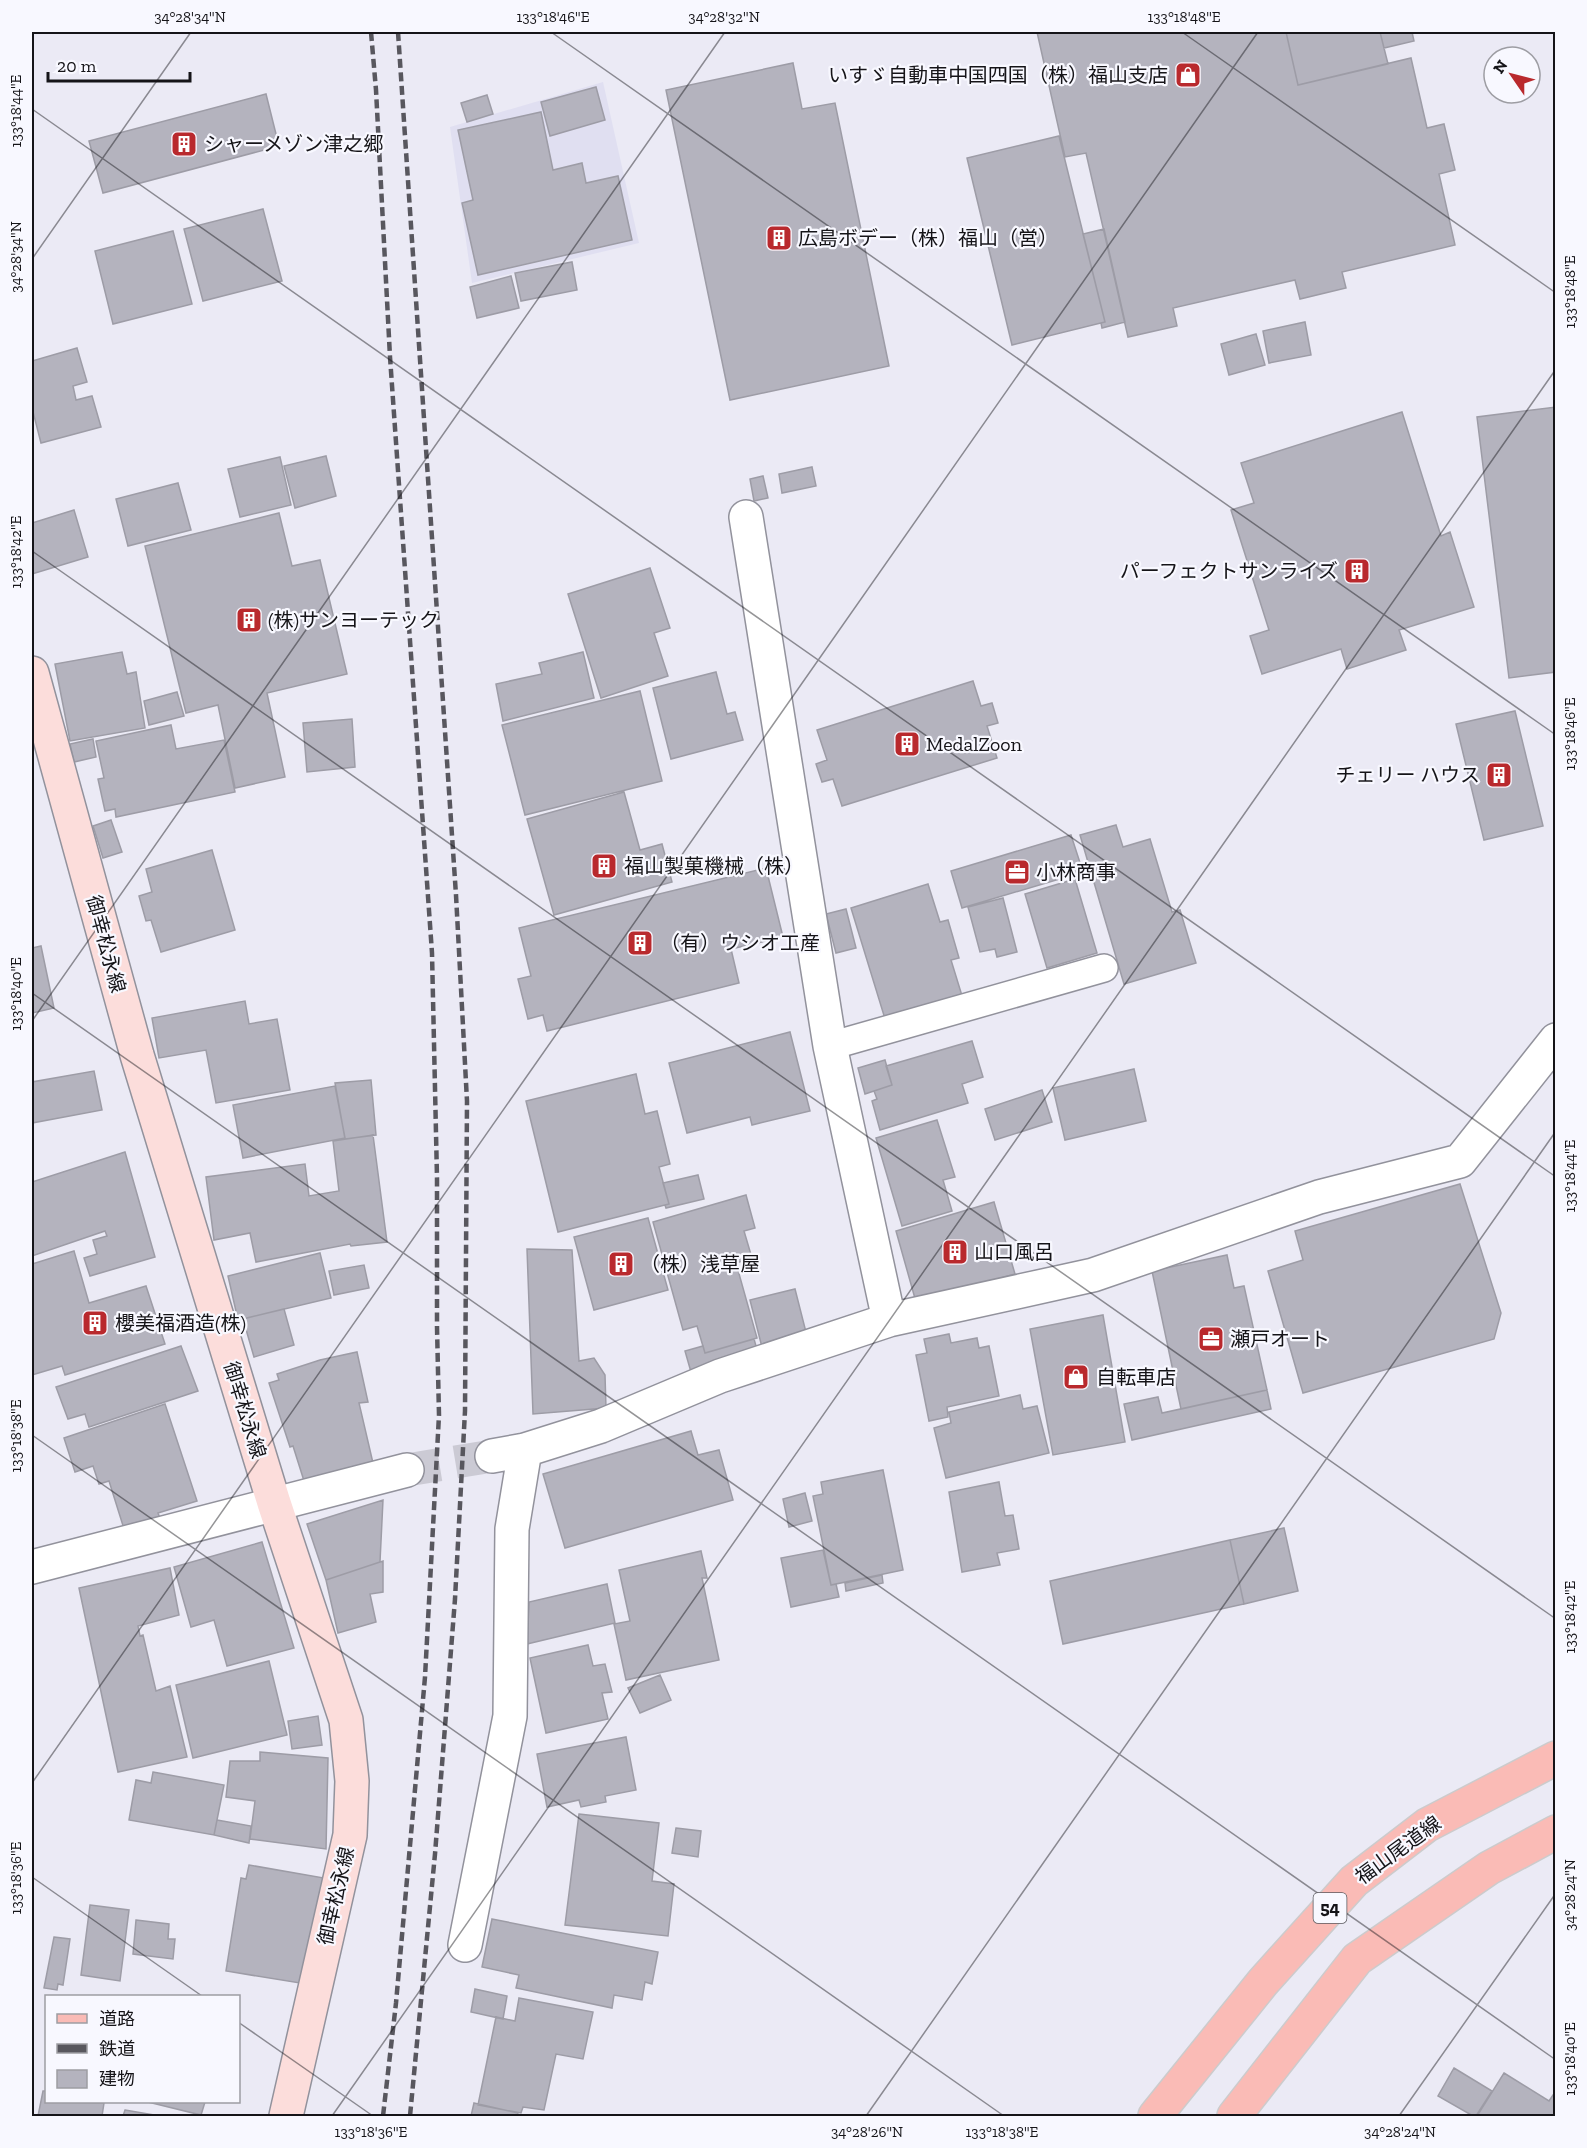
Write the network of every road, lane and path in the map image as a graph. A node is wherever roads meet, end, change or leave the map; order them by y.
1 (746, 517) dead end
2 (32, 673) edge
3 (1104, 969) dead end
4 (1556, 1040) edge
5 (830, 1046) junction
6 (889, 1320) junction
7 (525, 1450) junction
8 (492, 1456) tunnel mouth
9 (407, 1470) tunnel mouth
10 (274, 1503) junction
11 (32, 1567) edge
12 (1556, 1758) edge
13 (1556, 1832) edge
14 (465, 1945) dead end
15 (286, 2116) edge
16 (1155, 2116) edge
17 (1234, 2116) edge

1 - 5 street
2 - 10 main road, 御幸松永線
3 - 5 lane
4 - 6 street
5 - 6 street
6 - 7 street
7 - 8 street
7 - 14 street
9 - 10 street
10 - 11 street
10 - 15 main road, 御幸松永線
12 - 16 main road, 福山尾道線 / 54
13 - 17 main road

